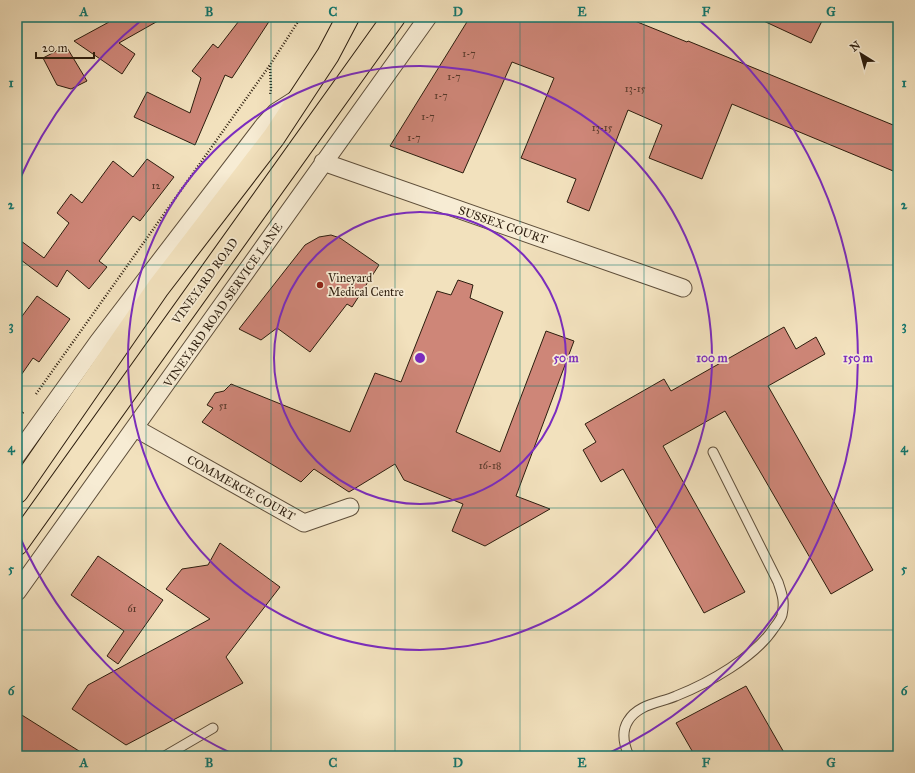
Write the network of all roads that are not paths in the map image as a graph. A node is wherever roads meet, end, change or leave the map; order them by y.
1 (348, 17) edge
2 (394, 17) edge
3 (428, 17) edge
4 (301, 95) junction
5 (323, 162) junction
6 (683, 288) dead end
7 (135, 428) junction
8 (713, 452) dead end
9 (17, 455) edge
10 (17, 492) edge
11 (350, 507) dead end
12 (17, 544) edge
13 (17, 592) edge
14 (213, 728) dead end
15 (165, 756) edge
16 (629, 756) edge

1 - 4 main road
2 - 12 main road, VINEYARD ROAD
3 - 5 street, VINEYARD ROAD SERVICE LANE
4 - 9 street
4 - 10 main road
5 - 6 street, SUSSEX COURT
5 - 7 street, VINEYARD ROAD SERVICE LANE
7 - 11 street, COMMERCE COURT
7 - 13 street, VINEYARD ROAD SERVICE LANE
8 - 16 lane
14 - 15 lane

